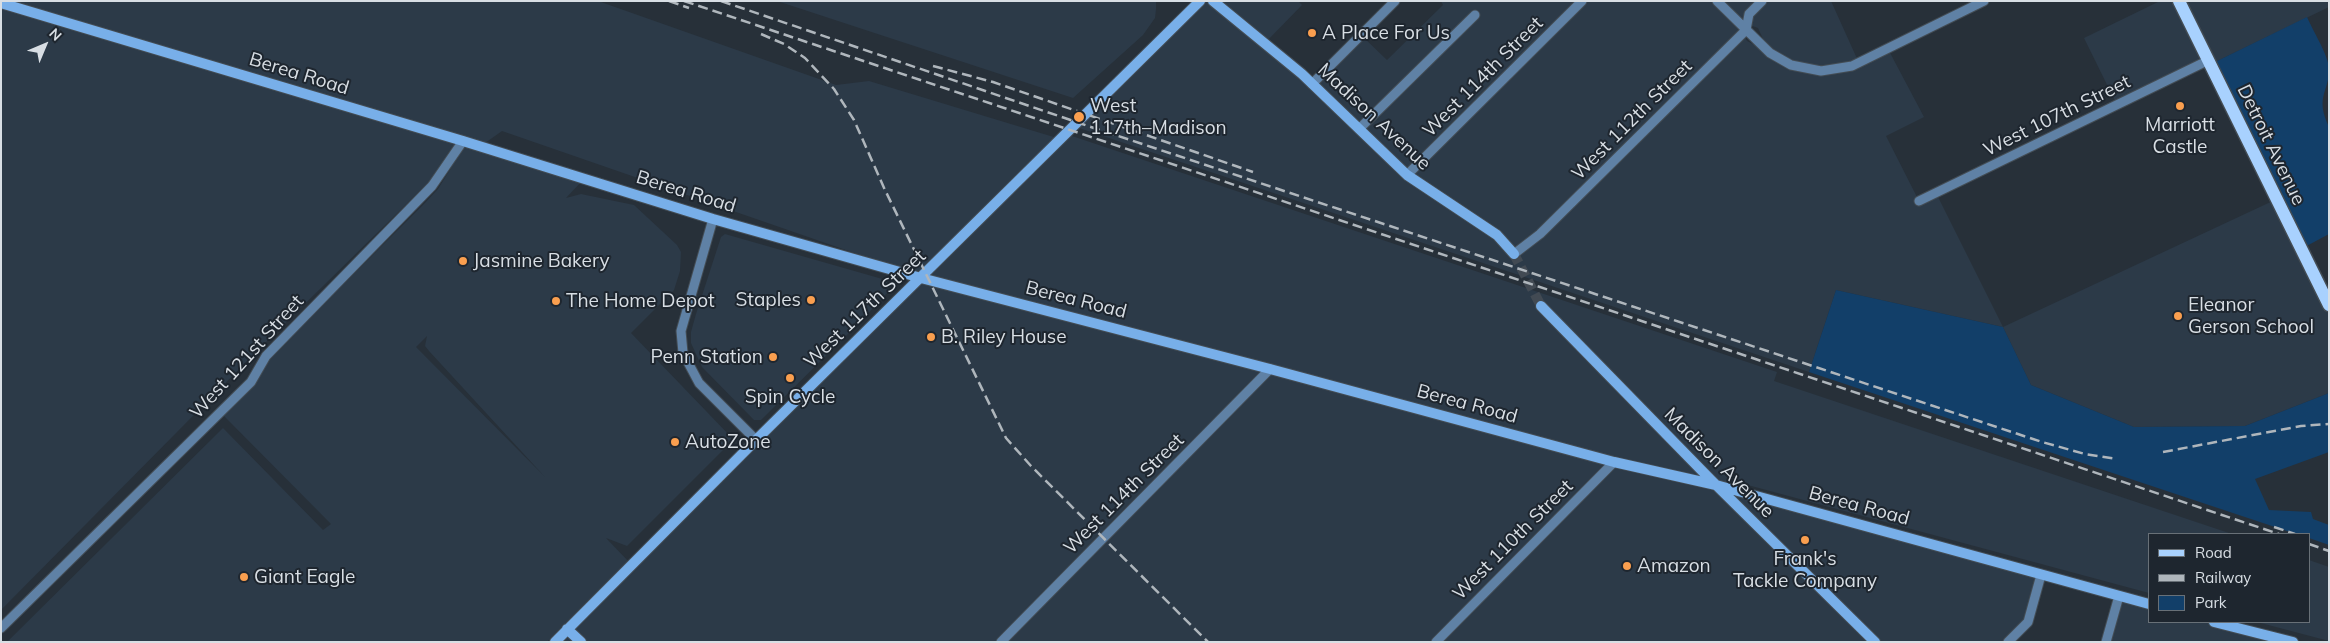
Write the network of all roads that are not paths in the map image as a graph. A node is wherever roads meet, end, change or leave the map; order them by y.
1 (1200, 1) edge
2 (1213, 1) edge
3 (1395, 1) edge
4 (1582, 1) edge
5 (1717, 1) edge
6 (1762, 1) edge
7 (1984, 1) edge
8 (2179, 1) edge
9 (1, 3) edge
10 (1475, 14) dead end
11 (1746, 30) junction
12 (2209, 60) junction
13 (1312, 84) junction
14 (1359, 129) junction
15 (463, 141) junction
16 (1407, 175) junction
17 (1919, 201) dead end
18 (713, 219) junction
19 (1514, 254) joint
20 (921, 278) junction
21 (2329, 305) edge
22 (1541, 306) tunnel mouth
23 (1270, 368) junction
24 (756, 440) junction
25 (1614, 462) junction
26 (1716, 485) junction
27 (2041, 575) junction
28 (2119, 596) junction
29 (2148, 604) edge
30 (2218, 623) edge
31 (1, 628) edge
32 (567, 629) junction
33 (1872, 641) edge
34 (555, 642) edge
35 (581, 642) edge
36 (1001, 642) edge
37 (1436, 642) edge
38 (2008, 642) edge
39 (2106, 642) edge
40 (2293, 642) edge

1 - 20 main road, West 117th Street
2 - 13 main road, Madison Avenue
3 - 13 street
4 - 16 street, West 114th Street
5 - 11 street
6 - 11 street, West 112th Street
7 - 11 street
8 - 12 main road, Detroit Avenue
9 - 15 main road, Berea Road
10 - 14 street
11 - 19 street, West 112th Street
12 - 17 street, West 107th Street
12 - 21 main road, Detroit Avenue
13 - 14 main road, Madison Avenue
14 - 16 main road, Madison Avenue
15 - 18 main road, Berea Road
15 - 31 street, West 121st Street
16 - 19 main road, Madison Avenue
18 - 20 main road, Berea Road
18 - 24 street
20 - 23 main road, Berea Road
20 - 24 main road, West 117th Street
22 - 26 main road, Madison Avenue
23 - 25 main road, Berea Road
23 - 36 street, West 114th Street
24 - 32 main road, West 117th Street
25 - 26 main road, Berea Road
25 - 37 street, West 110th Street
26 - 27 main road, Berea Road
26 - 33 main road, Madison Avenue
27 - 28 main road, Berea Road
27 - 38 street
28 - 29 main road, Berea Road
28 - 39 street
30 - 40 main road
32 - 34 main road, West 117th Street
32 - 35 main road

